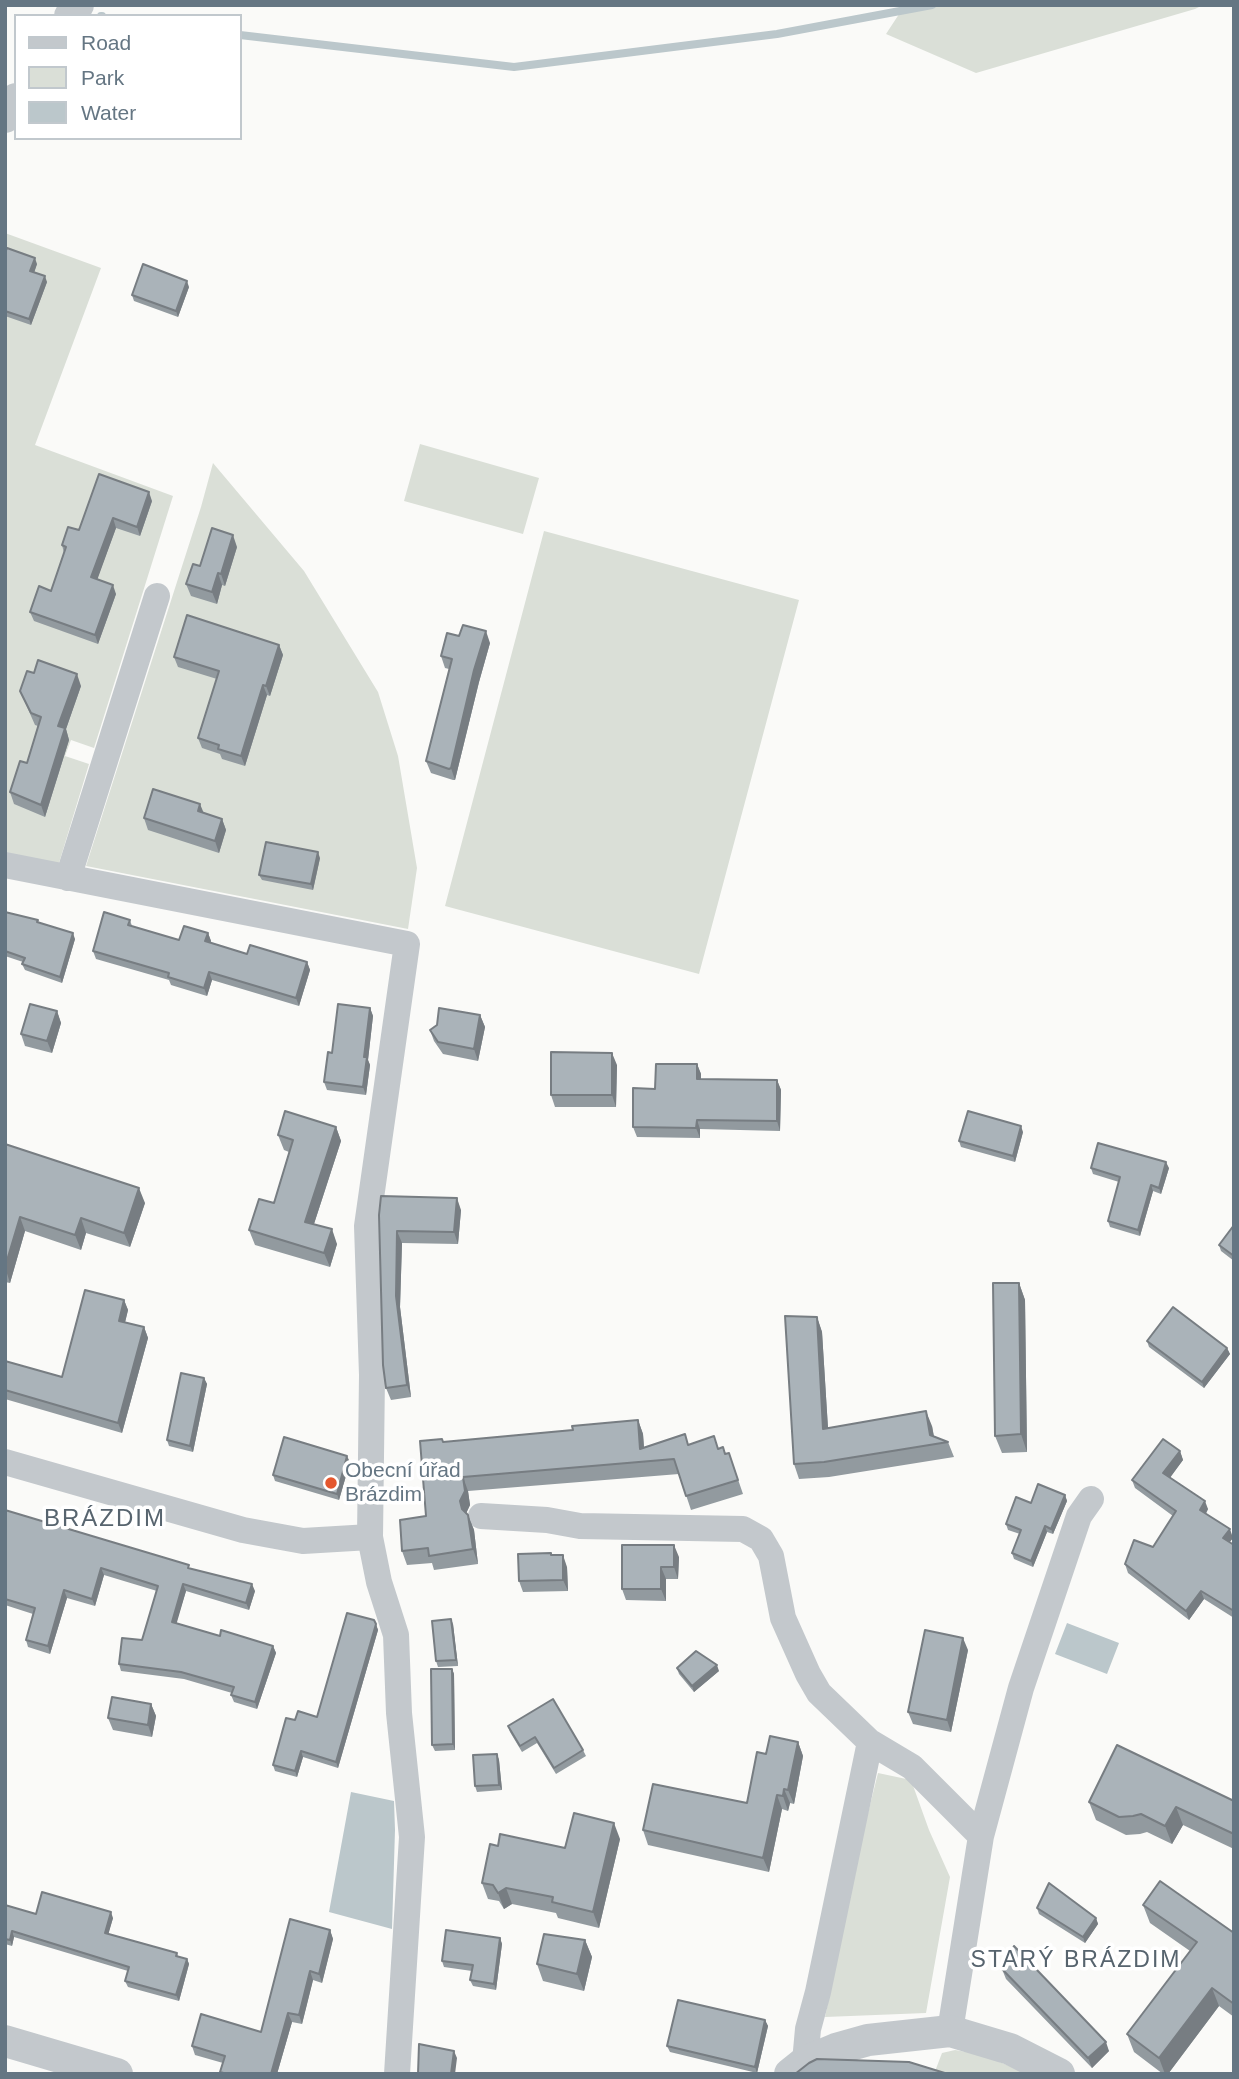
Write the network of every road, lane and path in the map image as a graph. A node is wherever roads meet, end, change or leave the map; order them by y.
1 (157, 596) dead end
2 (5, 865) edge
3 (68, 878) junction
4 (5, 1462) edge
5 (1091, 1499) dead end
6 (481, 1516) dead end
7 (370, 1536) junction
8 (870, 1742) junction
9 (981, 1836) junction
10 (950, 2031) junction
11 (5, 2041) edge
12 (798, 2068) edge
13 (117, 2074) edge
14 (397, 2074) edge
15 (1059, 2074) edge

1 - 3 street
2 - 3 street
3 - 7 street
4 - 7 street
5 - 9 street
6 - 8 street
7 - 14 street
8 - 9 street
8 - 12 street
9 - 10 street
10 - 12 street
10 - 15 street
11 - 13 street

